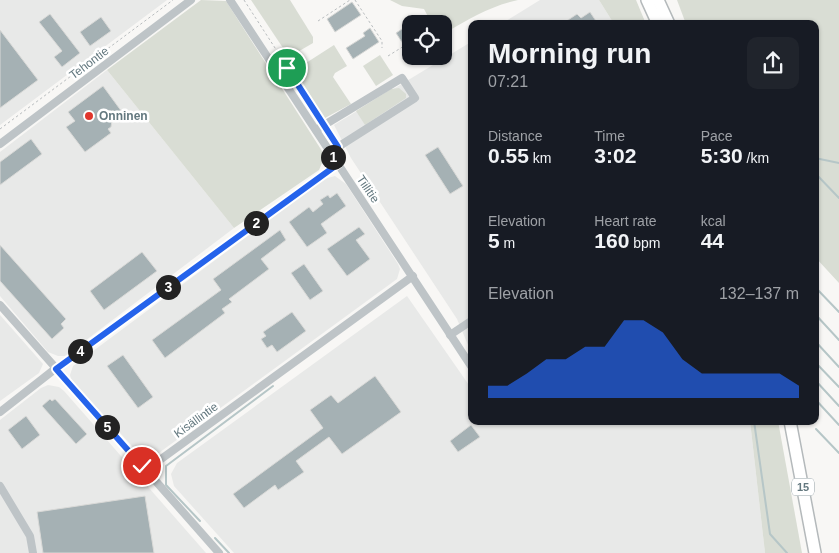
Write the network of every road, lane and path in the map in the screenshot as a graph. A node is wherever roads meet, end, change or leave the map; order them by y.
1 (173, 0) edge
2 (191, 0) edge
3 (230, 0) edge
4 (244, 0) edge
5 (350, 0) edge
6 (355, 0) edge
7 (647, 0) edge
8 (658, 0) edge
9 (656, 20) edge
10 (667, 20) edge
11 (318, 21) dead end
12 (402, 47) edge
13 (382, 48) dead end
14 (388, 56) dead end
15 (324, 125) junction
16 (0, 129) edge
17 (316, 130) junction
18 (0, 144) edge
19 (338, 147) junction
20 (330, 152) junction
21 (338, 164) junction
22 (413, 276) junction
23 (0, 305) edge
24 (468, 323) edge
25 (450, 335) junction
26 (468, 362) edge
27 (56, 369) junction
28 (0, 412) edge
29 (791, 425) edge
30 (146, 470) junction
31 (0, 486) edge
32 (33, 553) edge
33 (219, 553) edge
34 (815, 553) edge

1 - 16 path
2 - 18 street, Tehontie
3 - 17 street, Tiilitie
4 - 15 path
5 - 11 path
6 - 13 path
7 - 9 highway
8 - 10 highway
12 - 14 path
15 - 17 street
15 - 19 path
15 - 19 street
17 - 20 street, Tiilitie
19 - 20 street
20 - 21 street, Tiilitie
21 - 22 street, Tiilitie
21 - 27 street
22 - 25 street, Tiilitie
22 - 30 street, Kisällintie
23 - 27 street
24 - 25 street
25 - 26 street, Tiilitie
27 - 28 street
27 - 30 street
29 - 34 highway, 15
30 - 33 street
31 - 32 street

